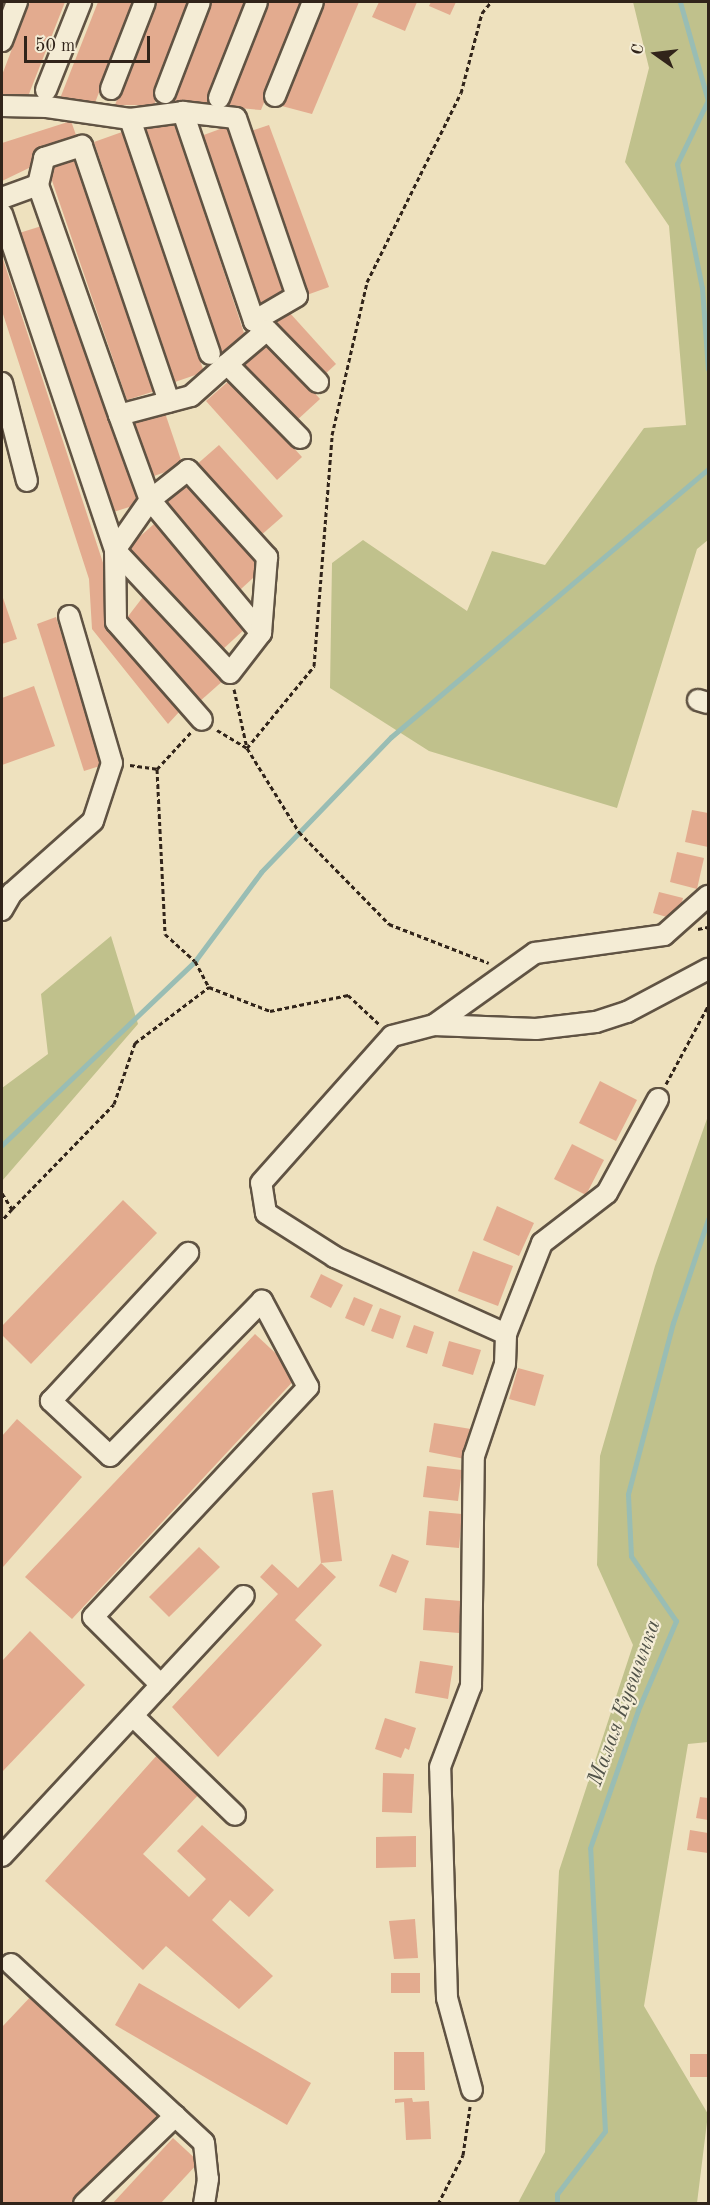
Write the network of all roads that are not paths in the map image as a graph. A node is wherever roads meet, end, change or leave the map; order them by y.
1 (17, 2) edge
2 (81, 2) edge
3 (145, 2) edge
4 (200, 2) edge
5 (257, 2) edge
6 (314, 2) edge
7 (2, 41) edge
8 (111, 89) dead end
9 (46, 90) dead end
10 (165, 93) dead end
11 (275, 96) dead end
12 (219, 98) dead end
13 (2, 106) edge
14 (183, 111) junction
15 (130, 119) junction
16 (38, 185) junction
17 (2, 198) edge
18 (2, 214) edge
19 (210, 354) dead end
20 (227, 364) junction
21 (318, 382) dead end
22 (2, 384) edge
23 (169, 402) junction
24 (119, 415) junction
25 (300, 438) dead end
26 (27, 481) dead end
27 (150, 500) junction
28 (115, 550) junction
29 (69, 616) dead end
30 (261, 633) junction
31 (202, 720) road end
32 (708, 896) edge
33 (2, 910) edge
34 (708, 969) edge
35 (434, 1025) junction
36 (658, 1099) road end
37 (188, 1253) dead end
38 (506, 1334) junction
39 (244, 1596) dead end
40 (161, 1685) junction
41 (133, 1716) junction
42 (235, 1815) dead end
43 (2, 1856) edge
44 (11, 1964) dead end
45 (472, 2090) road end
46 (175, 2116) junction
47 (84, 2204) edge
48 (204, 2204) edge

1 - 7 street
2 - 9 street
3 - 8 street
4 - 10 street
5 - 12 street
6 - 11 street
13 - 15 street
14 - 14 street
14 - 15 street
15 - 19 street
16 - 17 street
16 - 23 street
16 - 24 street
18 - 28 street
20 - 21 street
20 - 23 street
20 - 25 street
22 - 26 street
23 - 24 street
24 - 27 street
27 - 28 street
27 - 30 street
27 - 30 street
28 - 30 street
28 - 31 street
29 - 33 street
32 - 35 street
34 - 35 street
35 - 38 street
36 - 38 street
37 - 40 street
38 - 45 street
39 - 40 street
40 - 41 street
41 - 42 street
41 - 43 street
44 - 46 street
46 - 47 street
46 - 48 street

